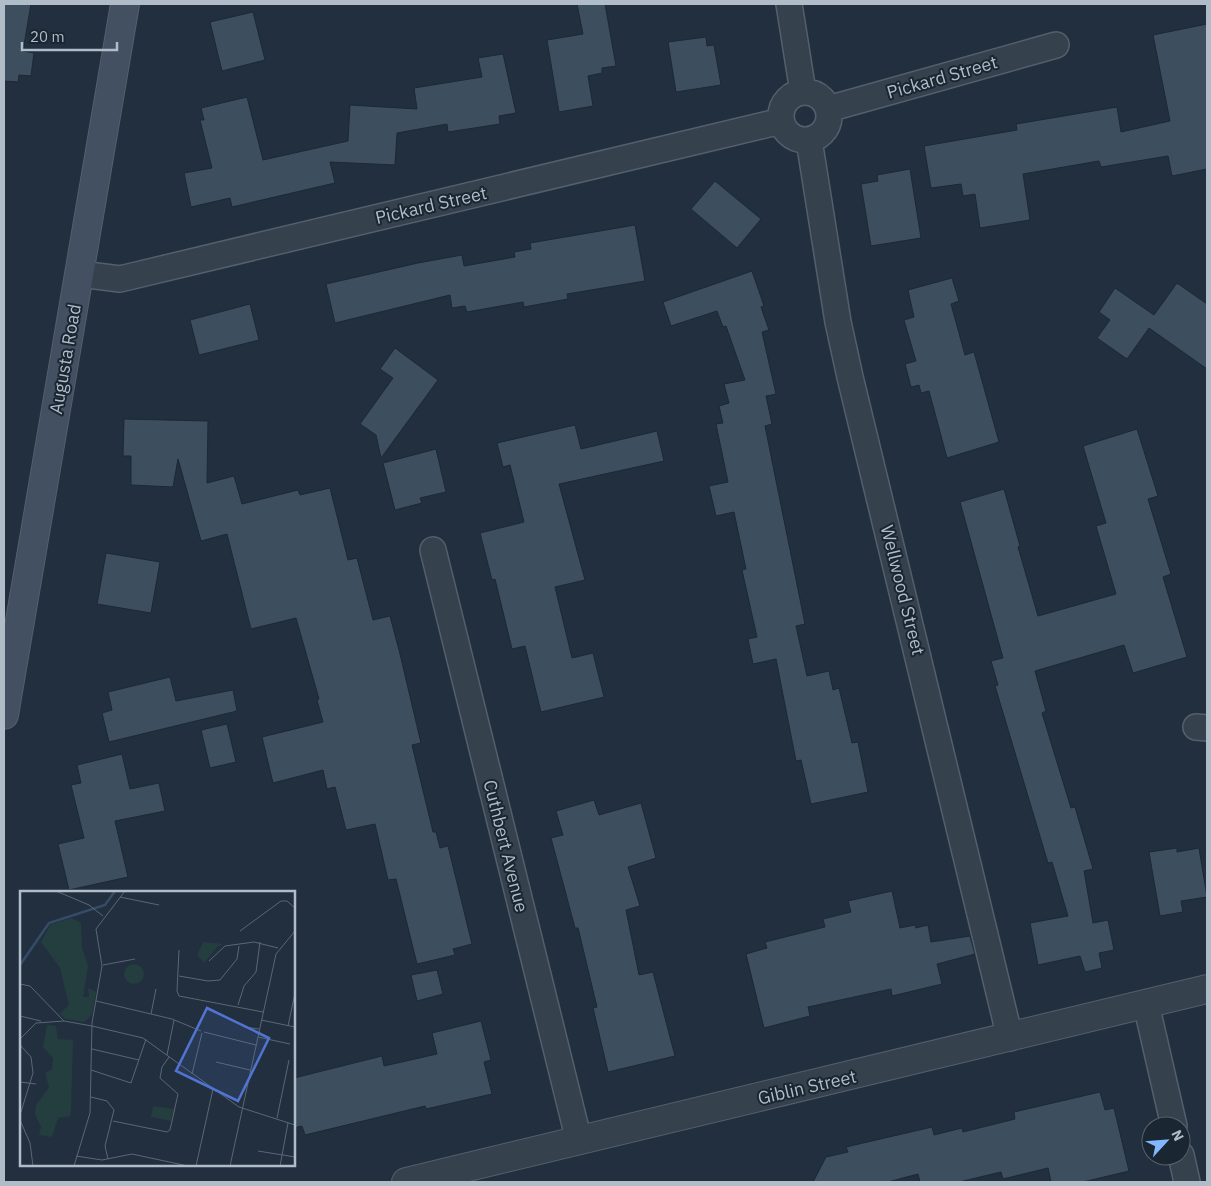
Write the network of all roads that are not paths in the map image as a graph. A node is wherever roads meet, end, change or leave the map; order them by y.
1 (124, 4) edge
2 (789, 4) edge
3 (1056, 45) dead end
4 (803, 92) junction
5 (828, 109) junction
6 (781, 121) junction
7 (809, 140) junction
8 (80, 274) junction
9 (433, 550) dead end
10 (4, 715) edge
11 (1207, 989) edge
12 (1146, 1004) junction
13 (1010, 1038) junction
14 (1172, 1116) edge
15 (578, 1141) junction
16 (1183, 1166) edge
17 (406, 1182) edge
18 (1187, 1182) edge

1 - 8 main road, Augusta Road
2 - 4 street
3 - 5 street, Pickard Street
4 - 5 street
4 - 6 street
5 - 7 street
6 - 7 street
6 - 8 street, Pickard Street
7 - 13 street, Wellwood Street
8 - 10 main road, Augusta Road
9 - 15 street, Cuthbert Avenue
11 - 12 street, Giblin Street
12 - 13 street, Giblin Street
12 - 14 street
13 - 15 street, Giblin Street
15 - 17 street, Giblin Street
16 - 18 street

